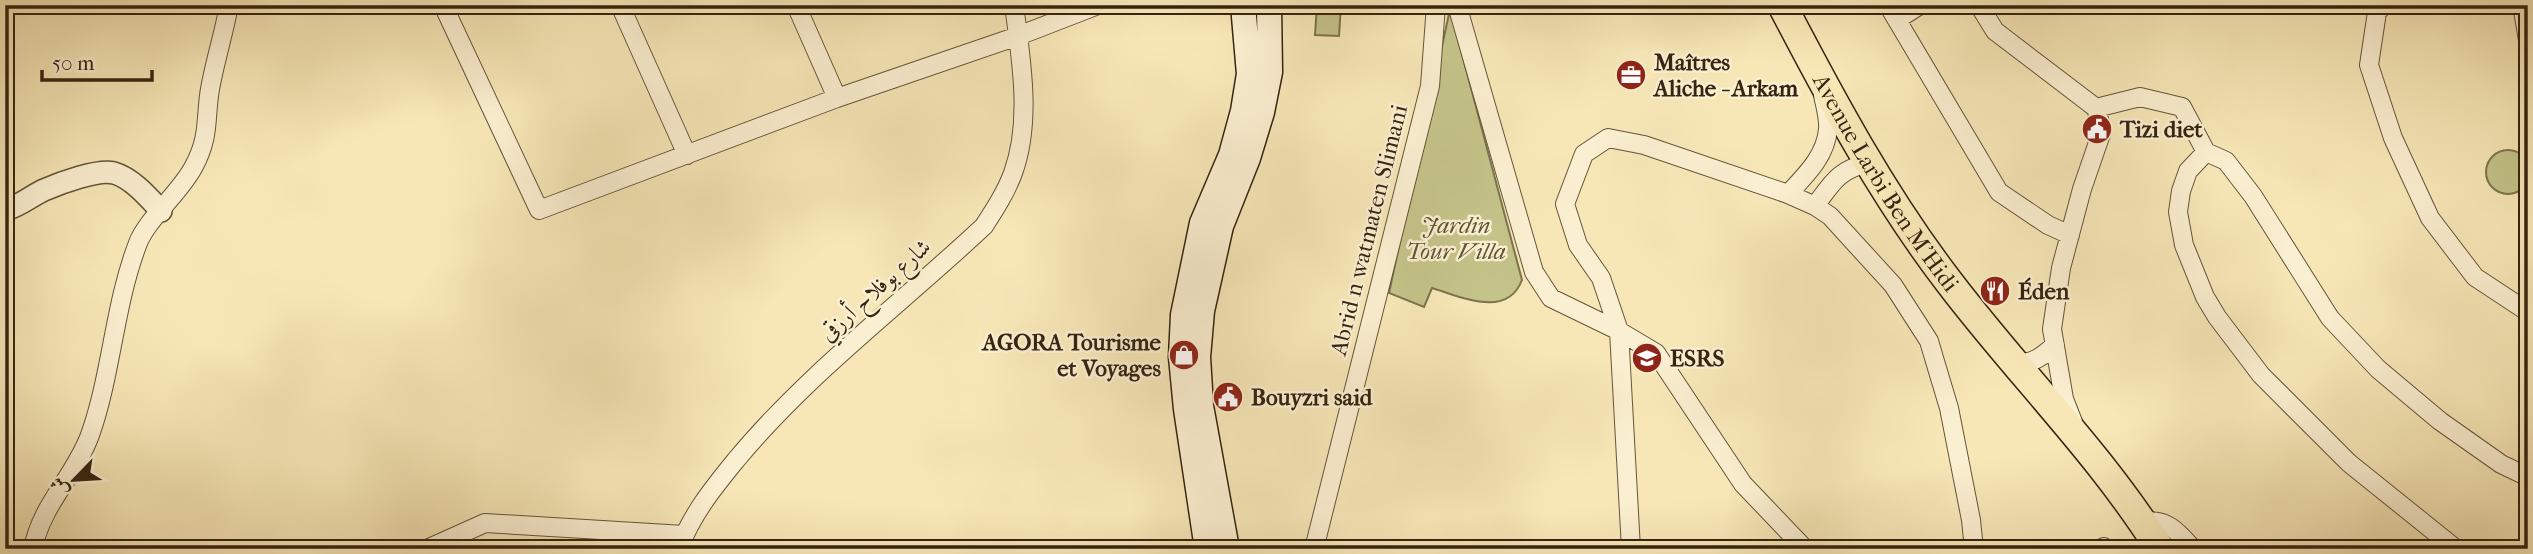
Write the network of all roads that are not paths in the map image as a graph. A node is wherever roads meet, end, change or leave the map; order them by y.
1 (229, 5) edge
2 (443, 5) edge
3 (620, 5) edge
4 (796, 5) edge
5 (1014, 5) edge
6 (1098, 5) edge
7 (1243, 5) edge
8 (1269, 5) edge
9 (1436, 5) edge
10 (1457, 5) edge
11 (1782, 5) edge
12 (1920, 5) edge
13 (1979, 5) edge
14 (2384, 5) edge
15 (2522, 5) edge
16 (1893, 12) edge
17 (1018, 36) junction
18 (2528, 40) edge
19 (1821, 78) junction
20 (837, 98) junction
21 (2096, 108) junction
22 (2206, 152) junction
23 (687, 155) junction
24 (1869, 163) junction
25 (1788, 194) junction
26 (1815, 206) junction
27 (5, 210) edge
28 (161, 211) junction
29 (2070, 235) junction
30 (2528, 312) edge
31 (1619, 331) junction
32 (2055, 345) junction
33 (2015, 362) junction
34 (2080, 439) junction
35 (2528, 477) edge
36 (2143, 522) junction
37 (681, 542) edge
38 (33, 549) edge
39 (427, 549) edge
40 (1207, 549) edge
41 (1227, 549) edge
42 (1314, 549) edge
43 (1631, 549) edge
44 (1805, 549) edge
45 (1974, 549) edge
46 (2160, 549) edge
47 (2193, 549) edge
48 (2456, 549) edge

1 - 28 street
2 - 23 street
3 - 23 street
4 - 20 street
5 - 17 street, شارع بوفلاح أرزقي
6 - 17 street
7 - 40 main road
8 - 41 main road
9 - 42 street, Abrid n watmaten Slimani
10 - 31 street
11 - 19 main road, Avenue Larbi Ben M'Hidi
12 - 16 street
13 - 21 street
14 - 30 street
15 - 18 street
16 - 29 street
17 - 20 street
17 - 37 street, شارع بوفلاح أرزقي
19 - 24 main road, Avenue Larbi Ben M'Hidi
19 - 25 street
20 - 23 street
21 - 22 street
21 - 29 street
22 - 35 street
22 - 48 street
24 - 26 street
24 - 33 main road, Avenue Larbi Ben M'Hidi
25 - 26 street
25 - 31 street
26 - 45 street
27 - 28 street
28 - 38 street
29 - 32 street
31 - 43 street
31 - 44 street
32 - 33 street
32 - 34 street
33 - 34 main road, Avenue Larbi Ben M'Hidi
34 - 36 main road, Avenue Larbi Ben M'Hidi
36 - 46 main road, Avenue Larbi Ben M'Hidi
36 - 47 street
37 - 39 street

